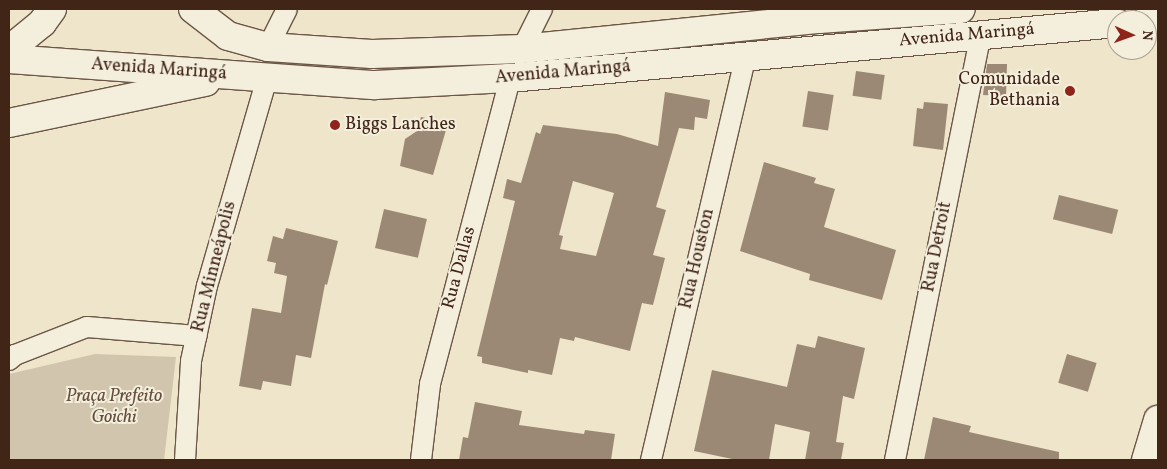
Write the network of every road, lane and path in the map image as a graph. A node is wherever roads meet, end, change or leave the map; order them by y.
1 (52, 9) edge
2 (194, 9) edge
3 (287, 9) edge
4 (542, 9) edge
5 (961, 9) edge
6 (820, 14) edge
7 (1107, 24) edge
8 (981, 34) junction
9 (268, 47) junction
10 (522, 49) junction
11 (9, 50) edge
12 (745, 58) junction
13 (9, 59) edge
14 (236, 76) junction
15 (267, 78) junction
16 (510, 78) junction
17 (9, 123) edge
18 (196, 336) junction
19 (9, 360) edge
20 (1158, 420) edge
21 (185, 460) edge
22 (421, 460) edge
23 (651, 460) edge
24 (895, 460) edge
25 (1146, 460) edge

1 - 11 main road
2 - 9 main road, Avenida Maringá
3 - 9 street
4 - 10 street
5 - 6 main road, Avenida Maringá
6 - 10 main road, Avenida Maringá
7 - 8 main road, Avenida Maringá
8 - 12 main road, Avenida Maringá
8 - 24 street, Rua Detroit
9 - 10 main road, Avenida Maringá
12 - 16 main road, Avenida Maringá
12 - 23 street, Rua Houston
13 - 14 main road, Avenida Maringá
14 - 15 main road, Avenida Maringá
14 - 17 main road
15 - 16 main road, Avenida Maringá
15 - 18 street, Rua Minneápolis
16 - 22 street, Rua Dallas
18 - 19 street
18 - 21 street, Rua Minneápolis
20 - 25 main road

